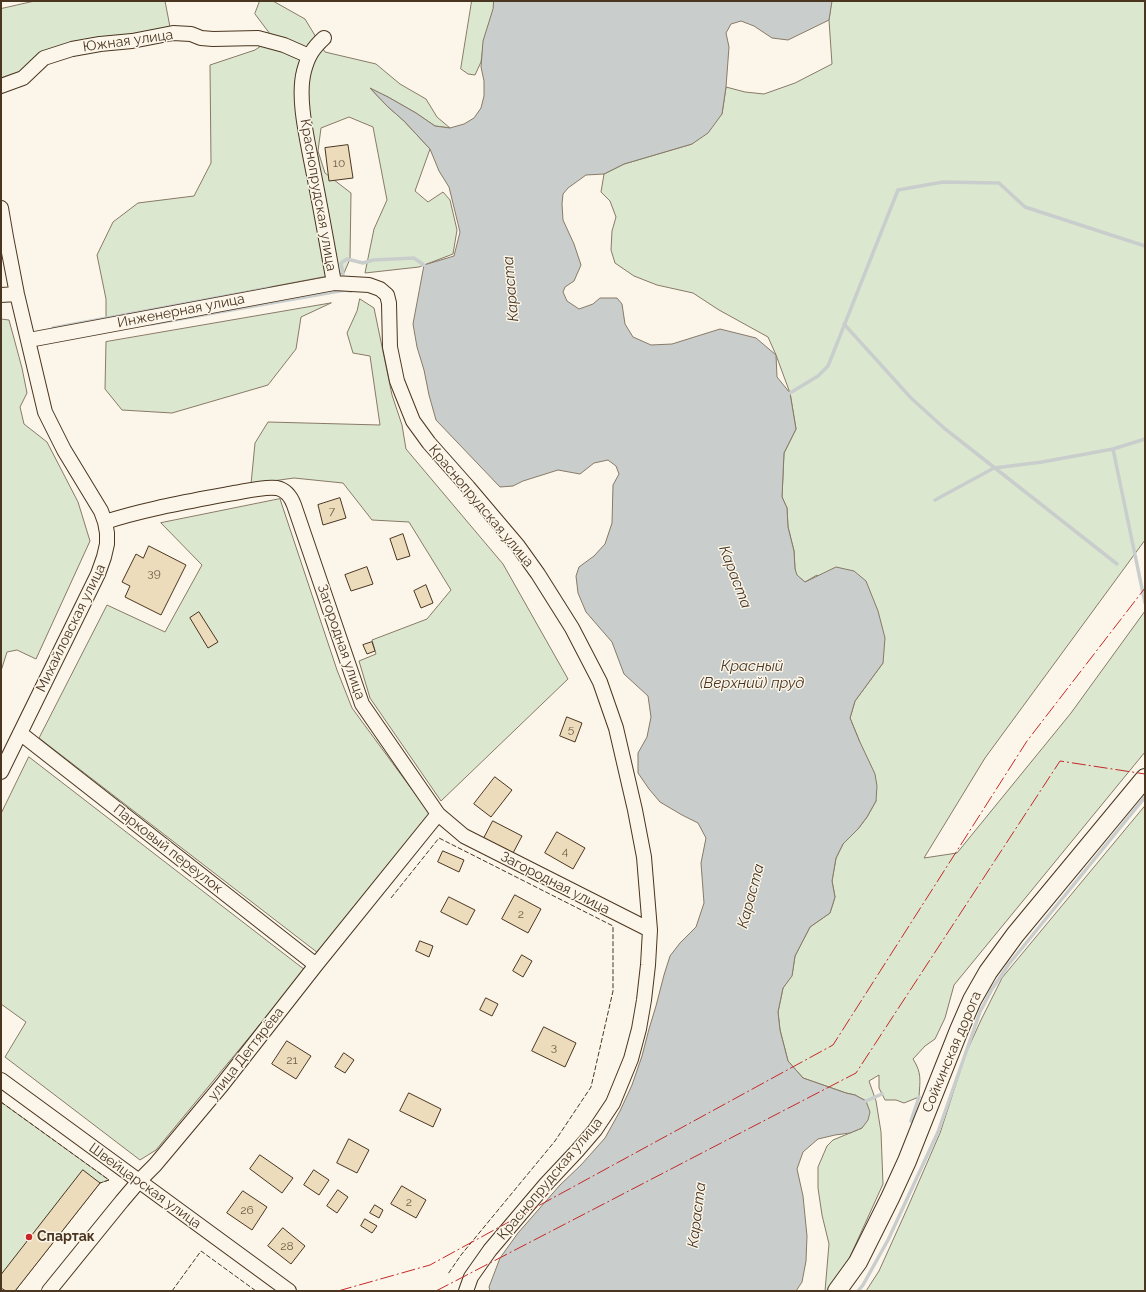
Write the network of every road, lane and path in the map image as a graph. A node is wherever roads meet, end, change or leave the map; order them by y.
1 (324, 38) dead end
2 (309, 56) junction
3 (1, 86) edge
4 (1, 208) edge
5 (334, 283) junction
6 (18, 294) junction
7 (1, 295) edge
8 (29, 340) junction
9 (105, 522) junction
10 (20, 733) junction
11 (1, 772) edge
12 (1145, 778) edge
13 (438, 814) junction
14 (650, 930) junction
15 (316, 965) junction
16 (1, 1080) edge
17 (139, 1181) junction
18 (50, 1291) edge
19 (289, 1291) edge
20 (466, 1291) edge
21 (837, 1291) edge

1 - 2 street, Краснопрудская улица
2 - 3 street, Южная улица
2 - 5 street, Краснопрудская улица
4 - 6 street, Михайловская улица
5 - 8 street, Инженерная улица
5 - 14 street, Краснопрудская улица
6 - 7 street
6 - 8 street, Михайловская улица
8 - 9 street, Михайловская улица
9 - 10 street, Михайловская улица
9 - 13 street, Загородная улица
10 - 11 street, Михайловская улица
10 - 15 street, Парковый переулок
12 - 21 main road, Сойкинская дорога
13 - 14 street, Загородная улица
13 - 15 street, улица Дегтярёва
14 - 20 street, Краснопрудская улица
15 - 17 street, улица Дегтярёва
16 - 17 street, Швейцарская улица
17 - 18 street, улица Дегтярёва
17 - 19 street, Швейцарская улица

